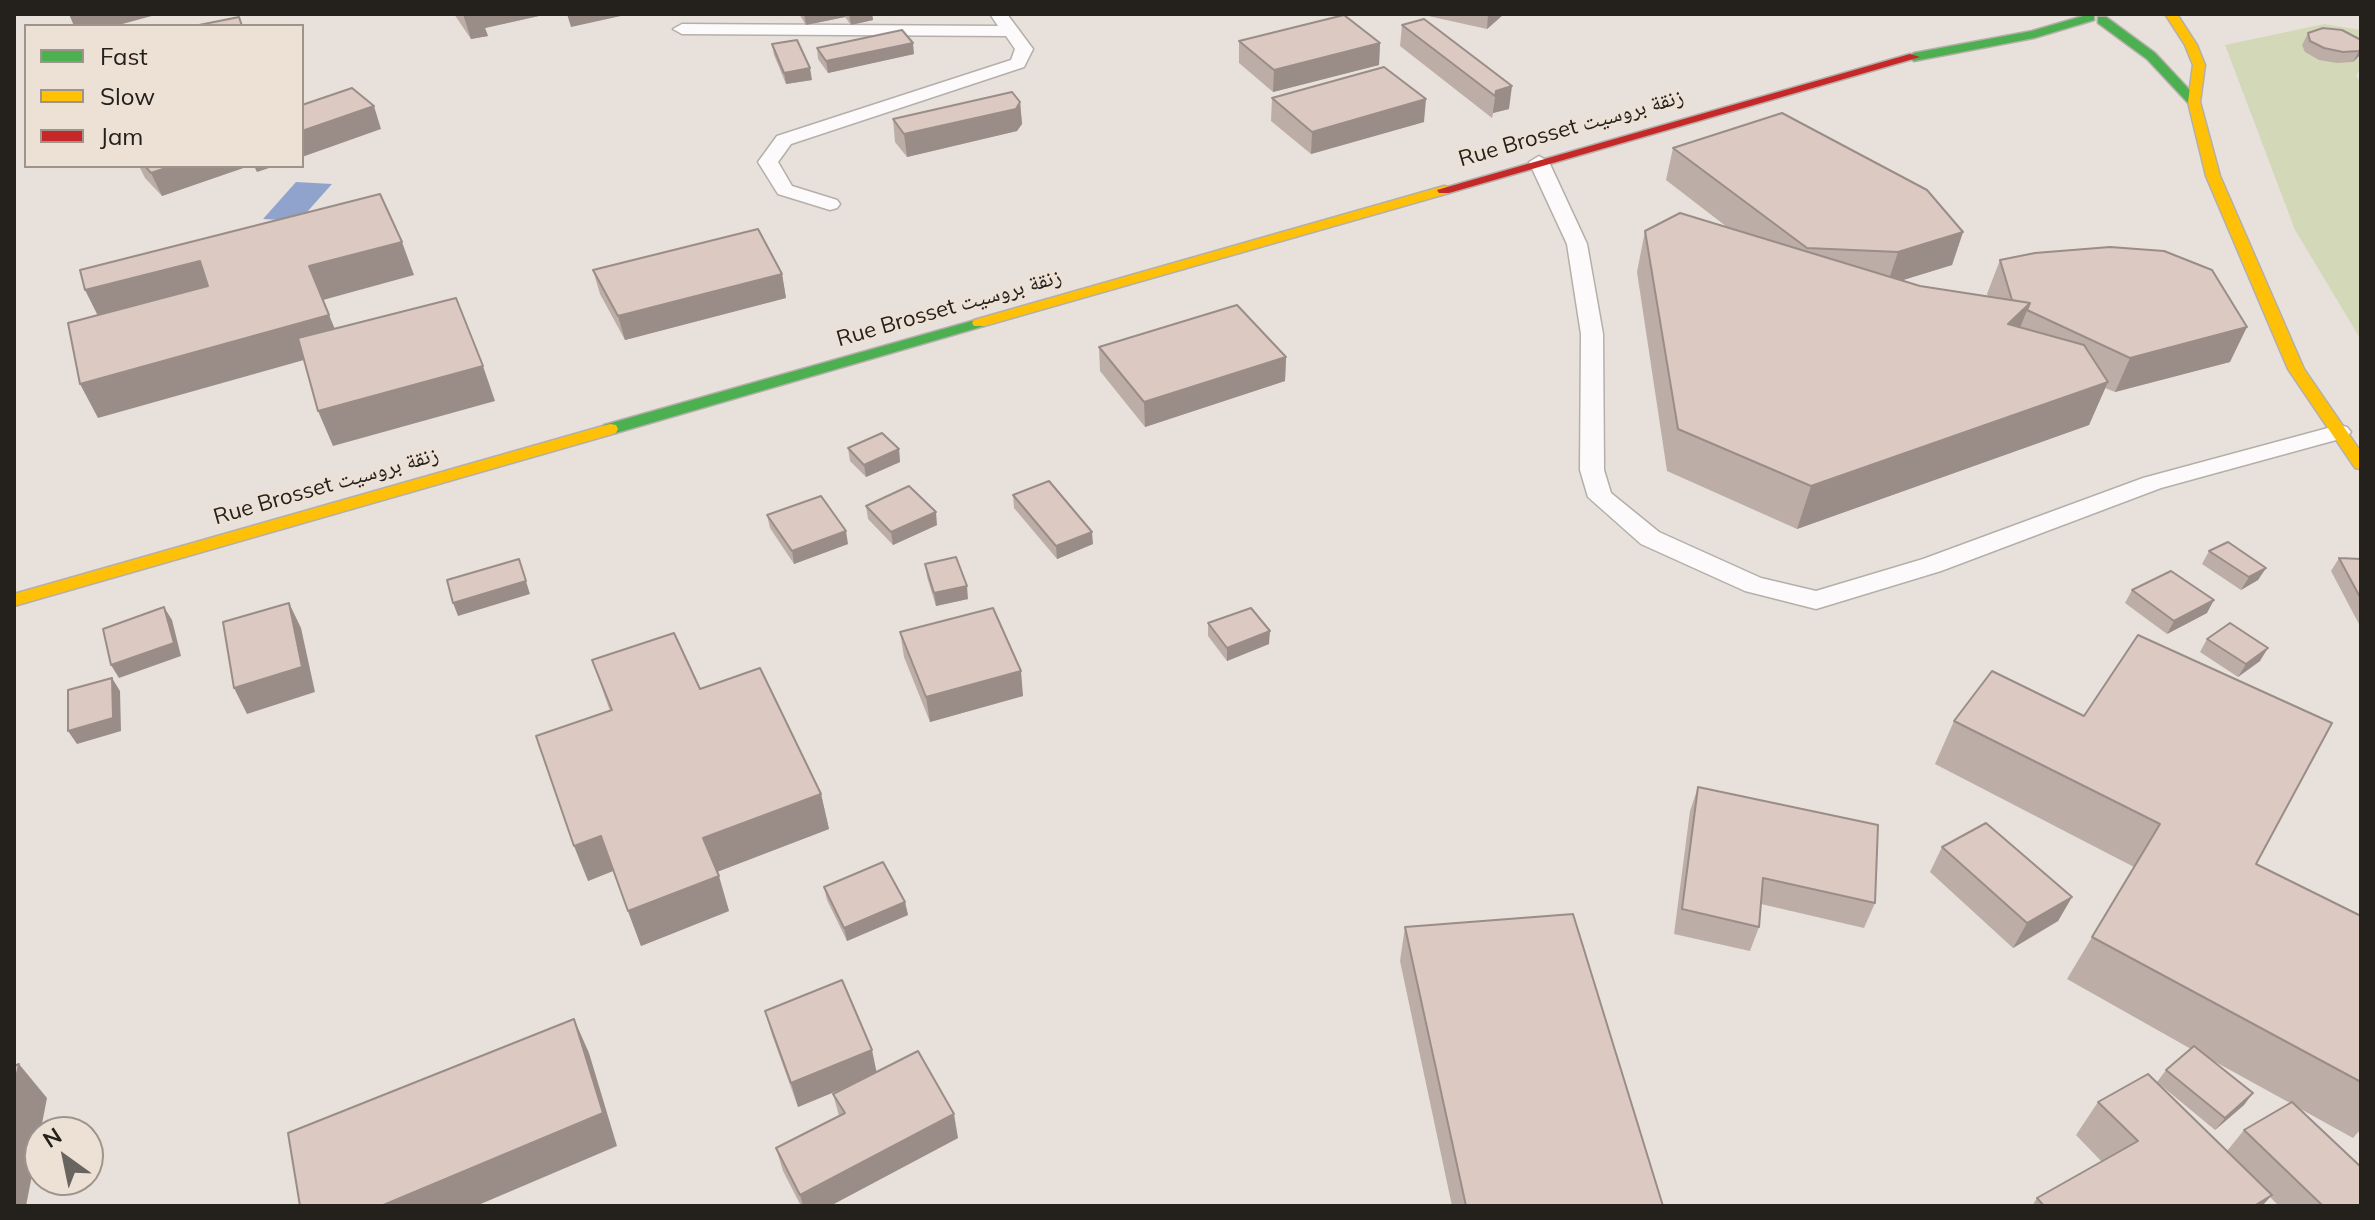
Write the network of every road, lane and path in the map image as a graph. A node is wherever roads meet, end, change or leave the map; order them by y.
1 (998, 14) edge
2 (2089, 17) edge
3 (2156, 17) edge
4 (1963, 27) dead end
5 (682, 29) dead end
6 (1012, 31) junction
7 (1896, 60) junction
8 (2194, 102) junction
9 (1539, 162) junction
10 (830, 204) dead end
11 (2339, 432) junction
12 (2361, 464) edge
13 (14, 600) edge

1 - 6 lane
2 - 3 main road
2 - 7 main road
2 - 8 main road
3 - 8 main road
4 - 7 main road
5 - 6 lane
6 - 10 lane
7 - 9 main road, Rue Brosset زنقة بروسيت
8 - 11 main road
9 - 11 lane
9 - 13 main road, Rue Brosset زنقة بروسيت
11 - 12 main road

